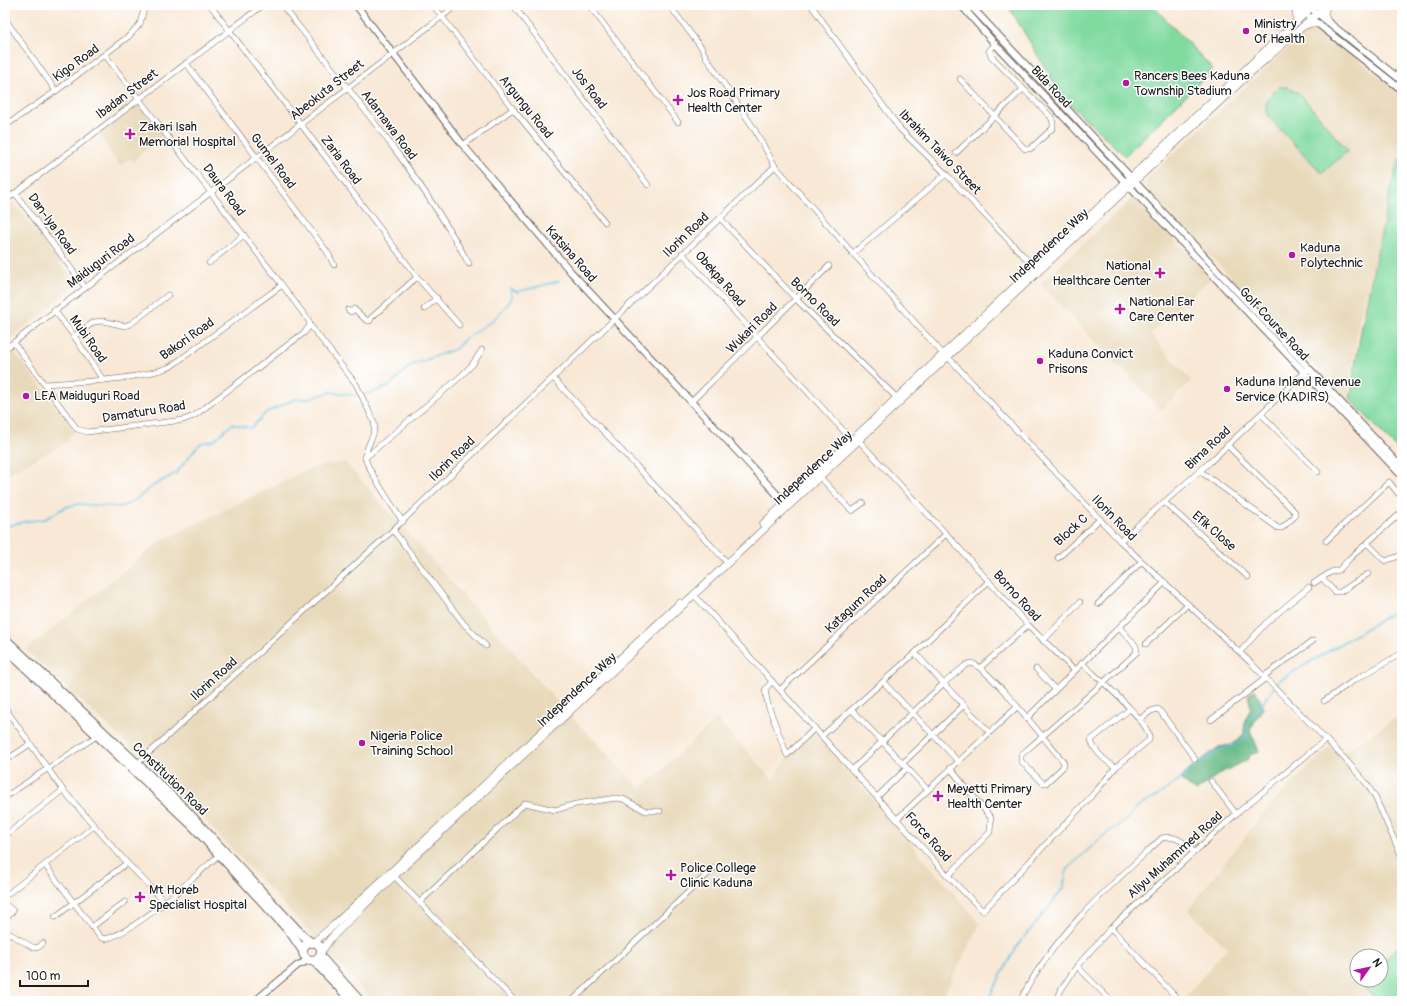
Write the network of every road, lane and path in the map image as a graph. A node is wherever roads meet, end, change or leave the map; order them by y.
1 (146, 5) edge
2 (210, 5) edge
3 (263, 5) edge
4 (282, 5) edge
5 (356, 5) edge
6 (433, 5) edge
7 (457, 5) edge
8 (513, 5) edge
9 (590, 5) edge
10 (669, 5) edge
11 (811, 5) edge
12 (961, 5) edge
13 (970, 5) edge
14 (1326, 5) edge
15 (1295, 6) edge
16 (1311, 6) edge
17 (1318, 13) junction
18 (1305, 14) junction
19 (442, 17) junction
20 (5, 19) edge
21 (1312, 19) junction
22 (1297, 21) junction
23 (1327, 21) junction
24 (1319, 24) junction
25 (1304, 26) junction
26 (229, 30) junction
27 (995, 44) junction
28 (393, 52) junction
29 (105, 55) junction
30 (186, 63) junction
31 (960, 78) dead end
32 (1402, 81) edge
33 (347, 88) junction
34 (1023, 89) junction
35 (1402, 90) edge
36 (56, 91) junction
37 (139, 99) junction
38 (513, 109) junction
39 (995, 116) junction
40 (678, 122) dead end
41 (301, 125) junction
42 (5, 126) edge
43 (463, 145) junction
44 (956, 153) dead end
45 (257, 159) junction
46 (775, 166) junction
47 (946, 174) junction
48 (1130, 182) junction
49 (648, 185) dead end
50 (211, 192) junction
51 (15, 193) junction
52 (5, 201) edge
53 (720, 218) junction
54 (605, 222) dead end
55 (244, 235) junction
56 (682, 253) junction
57 (852, 254) junction
58 (209, 263) dead end
59 (469, 264) dead end
60 (334, 265) dead end
61 (829, 266) dead end
62 (1035, 268) junction
63 (417, 277) junction
64 (282, 285) junction
65 (85, 287) junction
66 (168, 295) dead end
67 (437, 298) junction
68 (796, 299) junction
69 (424, 309) dead end
70 (54, 310) junction
71 (348, 310) dead end
72 (614, 319) junction
73 (309, 323) junction
74 (459, 325) dead end
75 (74, 336) junction
76 (758, 338) junction
77 (14, 343) junction
78 (5, 349) edge
79 (482, 350) dead end
80 (945, 356) junction
81 (1307, 371) junction
82 (553, 378) junction
83 (103, 380) junction
84 (45, 384) junction
85 (896, 398) junction
86 (690, 403) junction
87 (1261, 414) junction
88 (855, 441) junction
89 (1227, 445) junction
90 (365, 458) junction
91 (1402, 468) edge
92 (1200, 471) junction
93 (1318, 472) dead end
94 (1402, 476) edge
95 (820, 477) junction
96 (1402, 498) edge
97 (1164, 502) junction
98 (863, 503) dead end
99 (785, 504) junction
100 (1402, 512) edge
101 (1100, 519) junction
102 (403, 522) junction
103 (393, 530) junction
104 (946, 534) junction
105 (1120, 541) junction
106 (1326, 541) dead end
107 (1367, 543) junction
108 (1402, 554) edge
109 (1058, 558) dead end
110 (725, 560) junction
111 (1141, 562) junction
112 (1368, 574) dead end
113 (1248, 577) dead end
114 (1322, 578) junction
115 (989, 581) junction
116 (1165, 582) junction
117 (1314, 583) dead end
118 (1309, 587) dead end
119 (695, 596) junction
120 (1080, 602) dead end
121 (1098, 604) dead end
122 (1188, 604) junction
123 (1028, 625) junction
124 (1120, 628) junction
125 (5, 639) edge
126 (1043, 641) junction
127 (1313, 641) dead end
128 (1146, 644) dead end
129 (486, 646) dead end
130 (5, 648) edge
131 (1240, 652) junction
132 (915, 653) junction
133 (1402, 653) edge
134 (1082, 663) junction
135 (981, 667) junction
136 (1036, 669) dead end
137 (1074, 670) junction
138 (1265, 677) junction
139 (772, 681) junction
140 (46, 682) junction
141 (883, 682) junction
142 (944, 683) junction
143 (1103, 684) junction
144 (781, 689) junction
145 (1055, 690) junction
146 (1324, 702) dead end
147 (964, 705) junction
148 (1017, 707) junction
149 (1130, 709) junction
150 (852, 710) junction
151 (6, 711) edge
152 (913, 712) junction
153 (1027, 718) junction
154 (1139, 720) junction
155 (1211, 720) dead end
156 (816, 728) junction
157 (989, 732) junction
158 (932, 734) junction
159 (98, 735) junction
160 (823, 736) junction
161 (1041, 737) junction
162 (1325, 740) junction
163 (882, 741) junction
164 (30, 744) junction
165 (1195, 759) dead end
166 (5, 761) edge
167 (958, 761) junction
168 (138, 763) junction
169 (903, 763) junction
170 (1116, 767) junction
171 (47, 768) junction
172 (907, 768) junction
173 (950, 768) junction
174 (852, 770) junction
175 (1211, 781) dead end
176 (928, 789) junction
177 (63, 790) junction
178 (5, 797) edge
179 (877, 797) junction
180 (660, 811) dead end
181 (1236, 814) junction
182 (897, 819) junction
183 (94, 826) junction
184 (5, 836) edge
185 (1194, 852) junction
186 (220, 854) junction
187 (1402, 857) edge
188 (127, 863) junction
189 (45, 865) junction
190 (714, 868) dead end
191 (394, 876) junction
192 (948, 876) junction
193 (5, 896) edge
194 (125, 902) dead end
195 (165, 902) junction
196 (420, 902) junction
197 (74, 903) junction
198 (5, 904) edge
199 (55, 917) dead end
200 (5, 919) edge
201 (92, 927) junction
202 (1111, 928) junction
203 (5, 931) edge
204 (43, 943) dead end
205 (312, 943) junction
206 (312, 956) junction
207 (1077, 966) junction
208 (255, 1001) edge
209 (352, 1001) edge
210 (360, 1001) edge
211 (515, 1001) edge
212 (572, 1001) edge
213 (1020, 1001) edge
214 (1057, 1001) edge
215 (1111, 1001) edge
216 (1176, 1001) edge

1 - 29 street, Kigo Road
2 - 26 street, Zaria Road
3 - 26 street, Ibadan Street
4 - 33 street, Adamawa Road
5 - 28 street, Katsina Road
6 - 19 street, Argungu Road
7 - 19 street, Abeokuta Street
8 - 49 street, Jos Road
9 - 40 street
10 - 46 street, Ilorin Road
11 - 47 street, Ibrahim Taiwo Street
12 - 27 street, Bida Road
13 - 48 street, Bida Road
14 - 17 main road, Independence Way
14 - 23 main road
15 - 18 street
15 - 22 main road
16 - 17 street
16 - 18 main road, Independence Way
17 - 21 main road, Independence Way
17 - 23 street
18 - 21 street
18 - 22 main road, Independence Way
19 - 28 street, Abeokuta Street
19 - 38 street, Argungu Road
20 - 36 street
21 - 24 street
21 - 25 main road, Independence Way
22 - 48 main road, Independence Way
23 - 32 street
24 - 25 main road
24 - 35 street
25 - 48 main road, Independence Way
26 - 30 street, Ibadan Street
26 - 41 street, Zaria Road
27 - 34 street
27 - 48 street, Bida Road
28 - 33 street, Abeokuta Street
28 - 43 street, Katsina Road
29 - 36 street, Kigo Road
29 - 37 street, Daura Road
30 - 37 street, Ibadan Street
30 - 45 street, Gumel Road
31 - 39 street
33 - 41 street, Abeokuta Street
33 - 59 street, Adamawa Road
34 - 39 street
34 - 39 street
36 - 42 street, Kigo Road
37 - 50 street, Daura Road
37 - 51 street, Ibadan Street
38 - 43 street
38 - 54 street, Argungu Road
39 - 44 street
41 - 45 street, Abeokuta Street
41 - 63 street, Zaria Road
43 - 72 street, Katsina Road
45 - 50 street, Abeokuta Street
45 - 60 street, Gumel Road
46 - 53 street, Ilorin Road
46 - 57 street, Ilorin Road
47 - 57 street
47 - 62 street, Ibrahim Taiwo Street
48 - 62 main road, Independence Way
48 - 80 main road, Independence Way
48 - 81 street, Golf Course Road
50 - 55 street, Daura Road
50 - 65 street, Maiduguri Road
51 - 52 street, Ibadan Street
51 - 65 street, Dan-Iya Road
53 - 56 street, Ilorin Road
53 - 68 street, Borno Road
55 - 58 street
55 - 64 street, Daura Road
56 - 72 street, Ilorin Road
56 - 76 street, Obekpa Road
57 - 80 street, Ilorin Road
61 - 68 street, Wukari Road
62 - 80 main road, Independence Way
63 - 67 street, Zaria Road
63 - 71 street
64 - 73 street, Daura Road
64 - 83 street, Bakori Road
65 - 70 street, Maiduguri Road
66 - 75 street
67 - 69 street
67 - 74 street, Zaria Road
68 - 76 street, Wukari Road
68 - 85 street, Borno Road
70 - 75 street, Mubi Road
70 - 77 street, Maiduguri Road
72 - 82 street, Ilorin Road
72 - 86 street, Katsina Road
73 - 84 street, Damaturu Road
73 - 90 street, Daura Road
75 - 83 street, Mubi Road
76 - 86 street, Wukari Road
76 - 88 street, Obekpa Road
77 - 78 street, Maiduguri Road
77 - 84 street, Damaturu Road
79 - 90 street
80 - 85 main road, Independence Way
80 - 88 main road, Independence Way
80 - 101 street, Ilorin Road
81 - 87 street, Bima Road
81 - 91 street, Golf Course Road
81 - 94 street, Golf Course Road
82 - 102 street, Ilorin Road
82 - 110 street
83 - 84 street, Bakori Road
85 - 88 main road, Independence Way
86 - 99 street, Katsina Road
87 - 89 street, Bima Road
87 - 93 street
88 - 95 main road, Independence Way
88 - 99 main road, Independence Way
88 - 104 street, Borno Road
89 - 92 street, Bima Road
89 - 92 street
90 - 102 street
92 - 97 street, Bima Road
95 - 98 street
95 - 119 main road, Independence Way
96 - 106 street
97 - 105 street, Bima Road
97 - 113 street, Efik Close
99 - 110 main road, Independence Way
100 - 107 street
101 - 105 street, Ilorin Road
101 - 109 street, Block C
102 - 103 street, Ilorin Road
103 - 129 street
103 - 168 street, Ilorin Road
104 - 115 street, Borno Road
104 - 144 street, Katagum Road
105 - 111 street, Ilorin Road
107 - 108 street
107 - 114 street
110 - 205 main road, Independence Way
111 - 116 street, Ilorin Road
111 - 121 street
112 - 114 street
114 - 117 street
115 - 123 street, Borno Road
115 - 132 street
116 - 122 street, Ilorin Road
116 - 124 street
118 - 131 street
119 - 139 street, Force Road
119 - 191 main road, Independence Way
120 - 126 street
122 - 128 street
122 - 131 street, Ilorin Road
123 - 126 street, Borno Road
123 - 135 street
124 - 134 street
124 - 143 street
125 - 140 main road, Constitution Road
126 - 137 street, Borno Road
127 - 138 street
130 - 140 main road, Constitution Road
131 - 138 street, Ilorin Road
132 - 141 street
132 - 142 street
133 - 146 street
134 - 137 street
134 - 143 street
135 - 142 street
135 - 148 street
136 - 145 street
137 - 145 street
138 - 155 street
138 - 162 street, Ilorin Road
139 - 144 street, Force Road
139 - 156 street
140 - 159 main road, Constitution Road
140 - 168 main road, Constitution Road
141 - 150 street
141 - 152 street
142 - 147 street
142 - 152 street
143 - 149 street
143 - 161 street
144 - 156 street, Force Road
145 - 153 street
147 - 157 street
147 - 158 street
148 - 153 street
148 - 157 street
149 - 154 street
149 - 170 street
150 - 160 street
150 - 163 street
151 - 164 street
152 - 158 street
152 - 163 street
153 - 161 street
154 - 165 street
154 - 170 street, Force Road
156 - 160 street, Force Road
157 - 167 street
158 - 167 street
158 - 169 street
159 - 171 street
159 - 186 main road, Constitution Road
160 - 174 street, Force Road
161 - 161 street
162 - 181 street, Aliyu Muhammed Road
162 - 187 street, Ilorin Road
163 - 169 street
163 - 174 street
164 - 166 street
164 - 171 street
167 - 173 street
168 - 205 main road, Constitution Road
169 - 172 street
170 - 192 street, Force Road
171 - 177 street
171 - 178 street
172 - 176 street
172 - 179 street
173 - 176 street
173 - 192 street
174 - 179 street, Force Road
175 - 181 street
176 - 182 street
177 - 183 street
177 - 184 street
179 - 182 street, Force Road
180 - 196 street
181 - 185 street, Aliyu Muhammed Road
182 - 192 street, Force Road
183 - 188 street
183 - 189 street
185 - 202 street, Aliyu Muhammed Road
185 - 213 street
186 - 195 street
186 - 206 main road, Constitution Road
188 - 195 street
188 - 197 street
189 - 193 street
189 - 197 street
190 - 212 street
191 - 196 street
191 - 206 main road, Independence Way
194 - 201 street
195 - 201 street
196 - 211 street
197 - 199 street
197 - 201 street
198 - 200 street
202 - 207 street, Aliyu Muhammed Road
202 - 216 street
203 - 204 street
205 - 206 main road
205 - 206 main road, Constitution Road
206 - 208 street
206 - 209 main road
206 - 210 main road
207 - 214 street, Aliyu Muhammed Road
207 - 215 street

